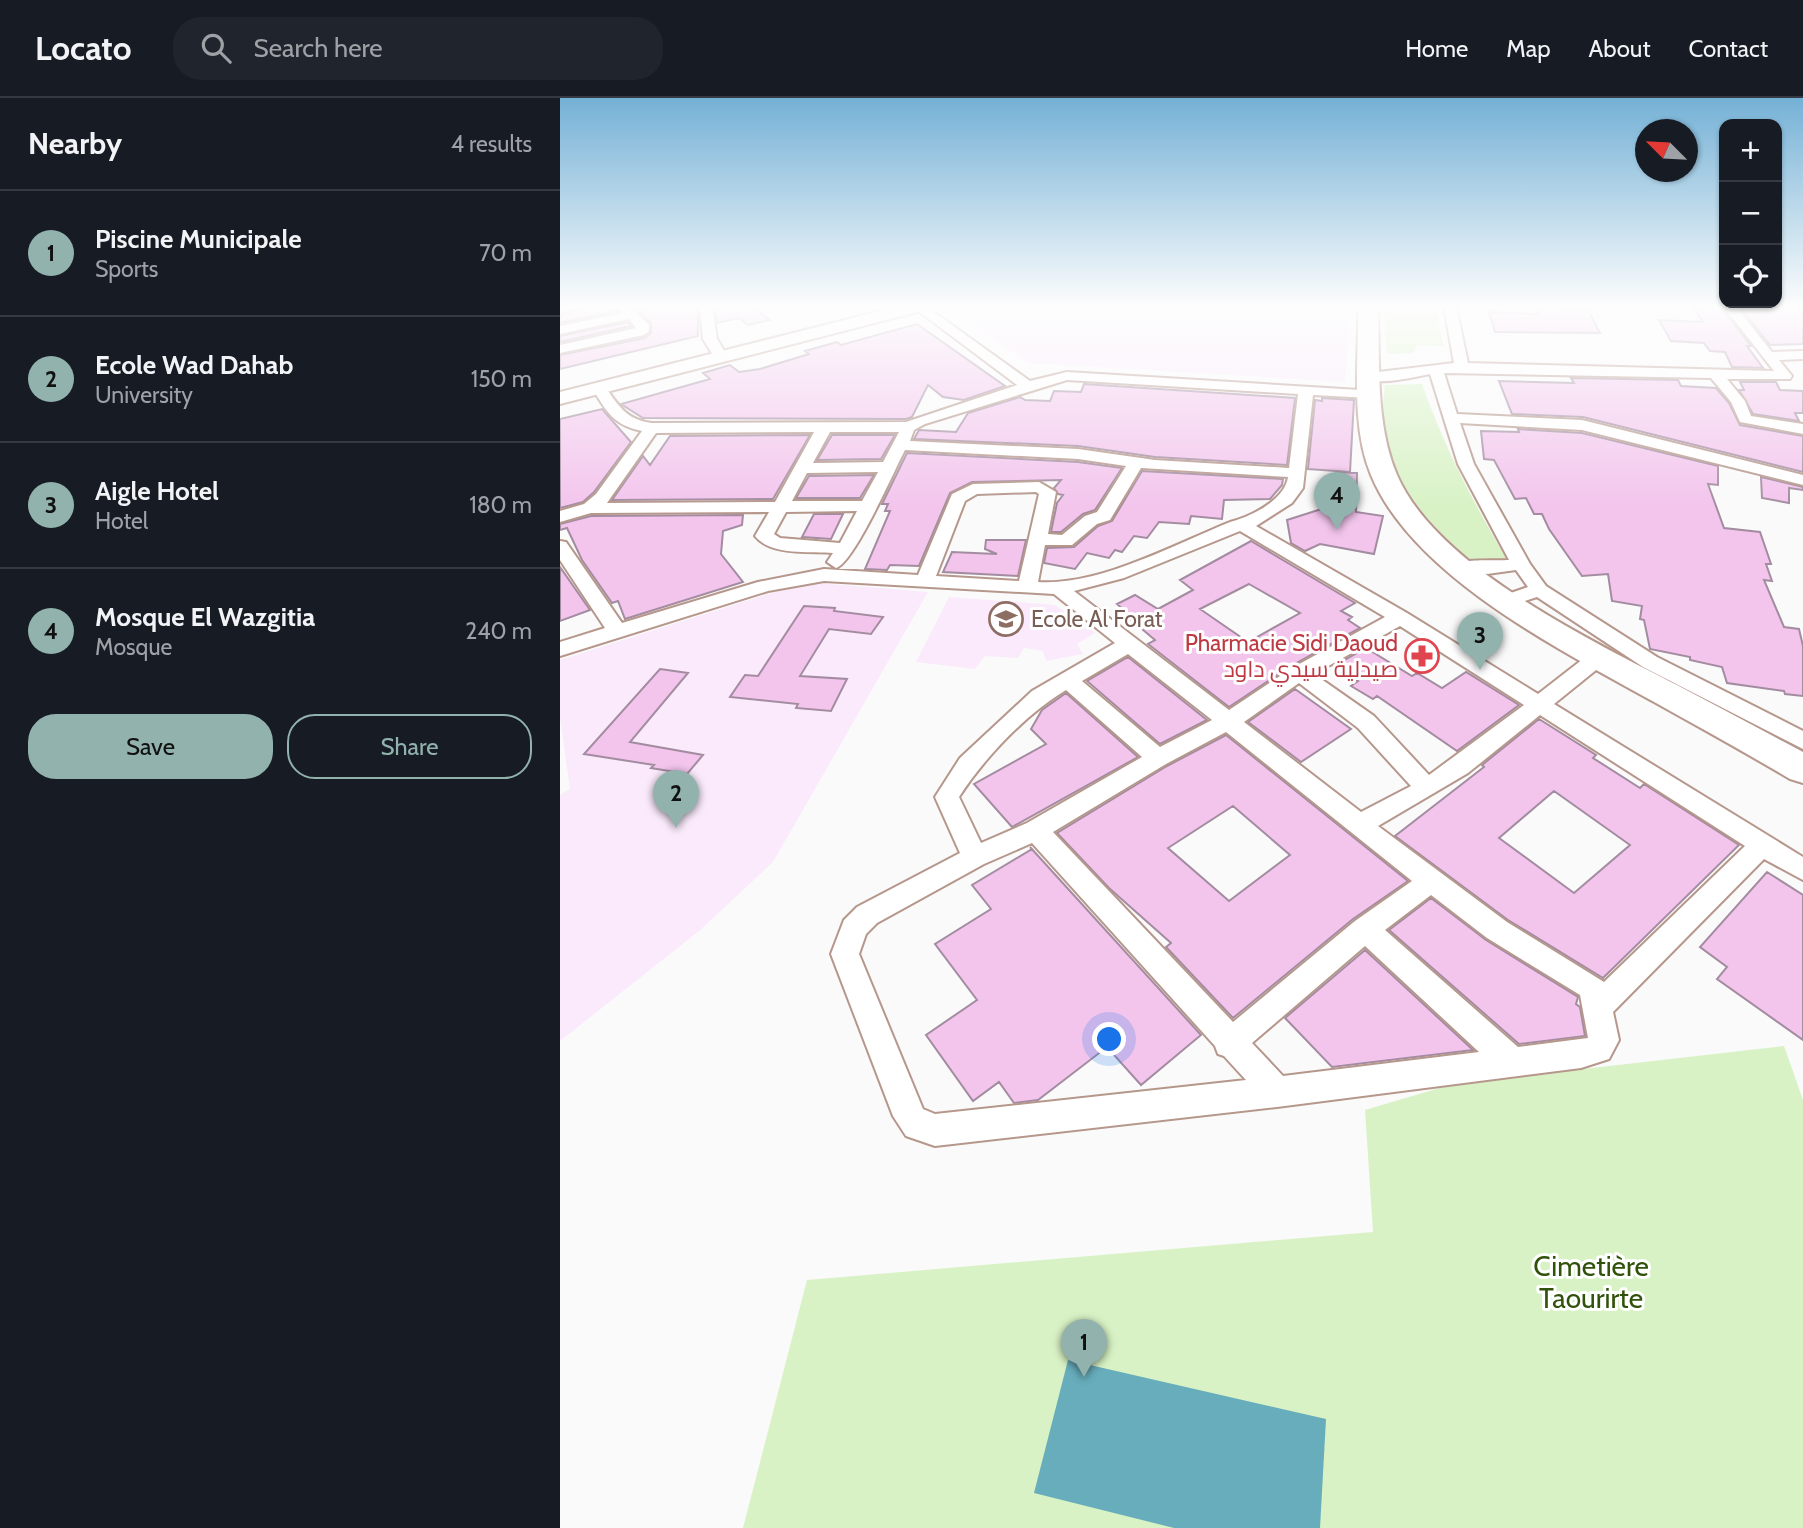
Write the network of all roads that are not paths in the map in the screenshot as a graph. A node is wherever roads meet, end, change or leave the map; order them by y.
1 (631, 374) edge
2 (649, 374) edge
3 (1010, 374) edge
4 (1371, 374) edge
5 (1441, 374) edge
6 (1676, 374) edge
7 (1437, 375) junction
8 (1716, 375) junction
9 (1785, 376) joint
10 (1803, 383) edge
11 (1028, 386) junction
12 (1371, 386) junction
13 (599, 388) junction
14 (560, 390) edge
15 (1306, 390) junction
16 (560, 398) edge
17 (1449, 418) junction
18 (909, 427) junction
19 (652, 428) junction
20 (824, 428) junction
21 (1803, 429) edge
22 (900, 445) junction
23 (1136, 463) junction
24 (888, 467) junction
25 (803, 468) junction
26 (1298, 473) junction
27 (1803, 480) edge
28 (642, 506) junction
29 (868, 506) junction
30 (590, 508) junction
31 (780, 509) junction
32 (560, 517) edge
33 (1244, 526) junction
34 (560, 534) edge
35 (1037, 539) junction
36 (560, 546) edge
37 (846, 548) junction
38 (1521, 564) junction
39 (1461, 566) junction
40 (824, 575) junction
41 (925, 581) junction
42 (1027, 588) junction
43 (1059, 589) junction
44 (1539, 590) junction
45 (1506, 601) junction
46 (1399, 617) junction
47 (617, 631) junction
48 (1128, 645) junction
49 (560, 649) edge
50 (1599, 657) junction
51 (1299, 673) junction
52 (1067, 679) junction
53 (1539, 704) junction
54 (1229, 721) junction
55 (1803, 741) edge
56 (1158, 758) junction
57 (1803, 769) edge
58 (1427, 788) junction
59 (1359, 825) junction
60 (1036, 830) junction
61 (1762, 845) junction
62 (975, 857) junction
63 (1803, 870) edge
64 (1431, 881) junction
65 (1365, 929) junction
66 (1597, 1008) junction
67 (1229, 1044) junction
68 (1513, 1062) junction
69 (1277, 1092) junction

1 - 14 main road
2 - 13 main road
3 - 11 street
4 - 12 main road
5 - 7 street
6 - 8 street
7 - 12 street
7 - 17 street
8 - 9 street
8 - 21 street
9 - 10 street
11 - 15 street
11 - 18 street
12 - 15 street
12 - 39 main road
13 - 16 main road
13 - 19 street
15 - 26 street
17 - 27 street
17 - 38 street
18 - 20 street
18 - 22 street
19 - 20 street
19 - 30 street
20 - 25 street
22 - 23 street
22 - 24 street
23 - 26 street
23 - 35 street
24 - 25 street
24 - 29 street
25 - 31 street
26 - 33 street
28 - 30 street
28 - 31 street
28 - 34 street
29 - 31 street
29 - 37 street
30 - 32 street
31 - 37 street
33 - 43 street
33 - 46 street
35 - 41 street
35 - 42 street
36 - 47 street
37 - 40 street
38 - 39 street
38 - 44 street
39 - 45 main road
40 - 41 street
40 - 47 street
41 - 42 street
42 - 43 street
43 - 48 street
44 - 45 street
44 - 55 street
45 - 50 main road
46 - 51 street
46 - 53 street
47 - 49 street
48 - 52 street
48 - 54 street
50 - 53 street
50 - 57 main road
51 - 54 street
51 - 58 street
52 - 56 street
52 - 62 street
53 - 58 street
53 - 61 street
54 - 56 street
54 - 59 street
56 - 60 street
58 - 59 street
59 - 64 street
60 - 62 street
60 - 67 street
61 - 63 street
61 - 66 street
62 - 69 street
64 - 65 street
64 - 66 street
65 - 67 street
65 - 68 street
66 - 68 street
67 - 69 street
68 - 69 street

